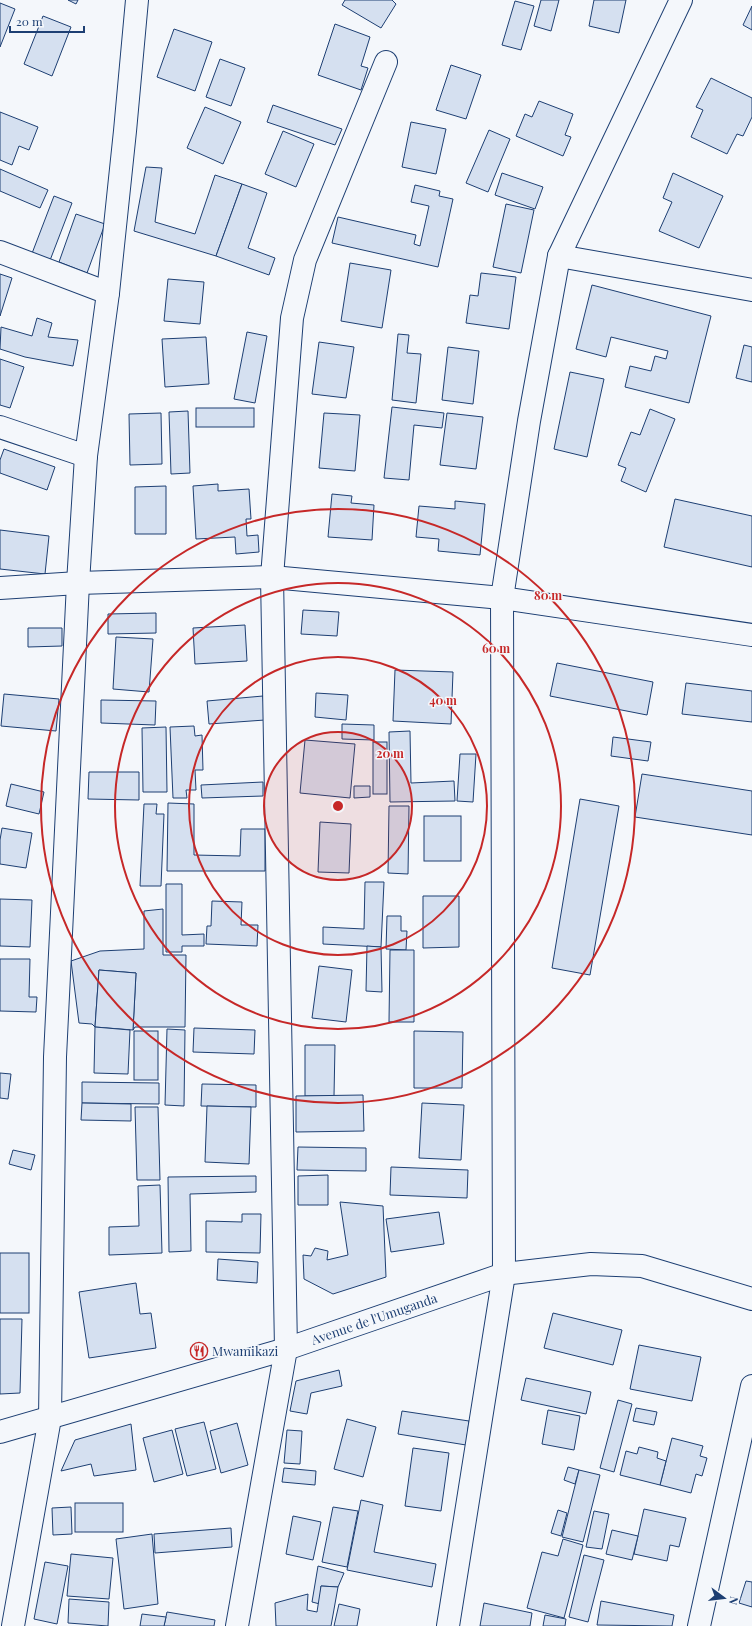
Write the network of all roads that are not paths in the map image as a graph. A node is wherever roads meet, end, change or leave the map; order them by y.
1 (136, 0) edge
2 (681, 0) edge
3 (386, 62) dead end
4 (0, 252) edge
5 (559, 256) junction
6 (752, 290) edge
7 (108, 293) junction
8 (0, 427) edge
9 (86, 456) junction
10 (272, 577) junction
11 (78, 584) junction
12 (0, 588) edge
13 (502, 598) junction
14 (752, 635) edge
15 (504, 1274) junction
16 (752, 1299) edge
17 (286, 1349) junction
18 (752, 1386) edge
19 (50, 1418) junction
20 (0, 1432) edge
21 (14, 1626) edge
22 (237, 1626) edge
23 (448, 1626) edge
24 (699, 1626) edge

1 - 7 street
2 - 5 street
3 - 10 street
4 - 7 street
5 - 6 street
5 - 13 street
7 - 9 street
8 - 9 street
9 - 11 street
10 - 11 street
10 - 13 street
10 - 17 street
11 - 12 street
11 - 19 street
13 - 14 street
13 - 15 street
15 - 16 street, Avenue de l'Umuganda
15 - 17 street, Avenue de l'Umuganda
15 - 23 street
17 - 19 street, Avenue de l'Umuganda
17 - 22 street
18 - 24 street
19 - 20 street, Avenue de l'Umuganda
19 - 21 street

